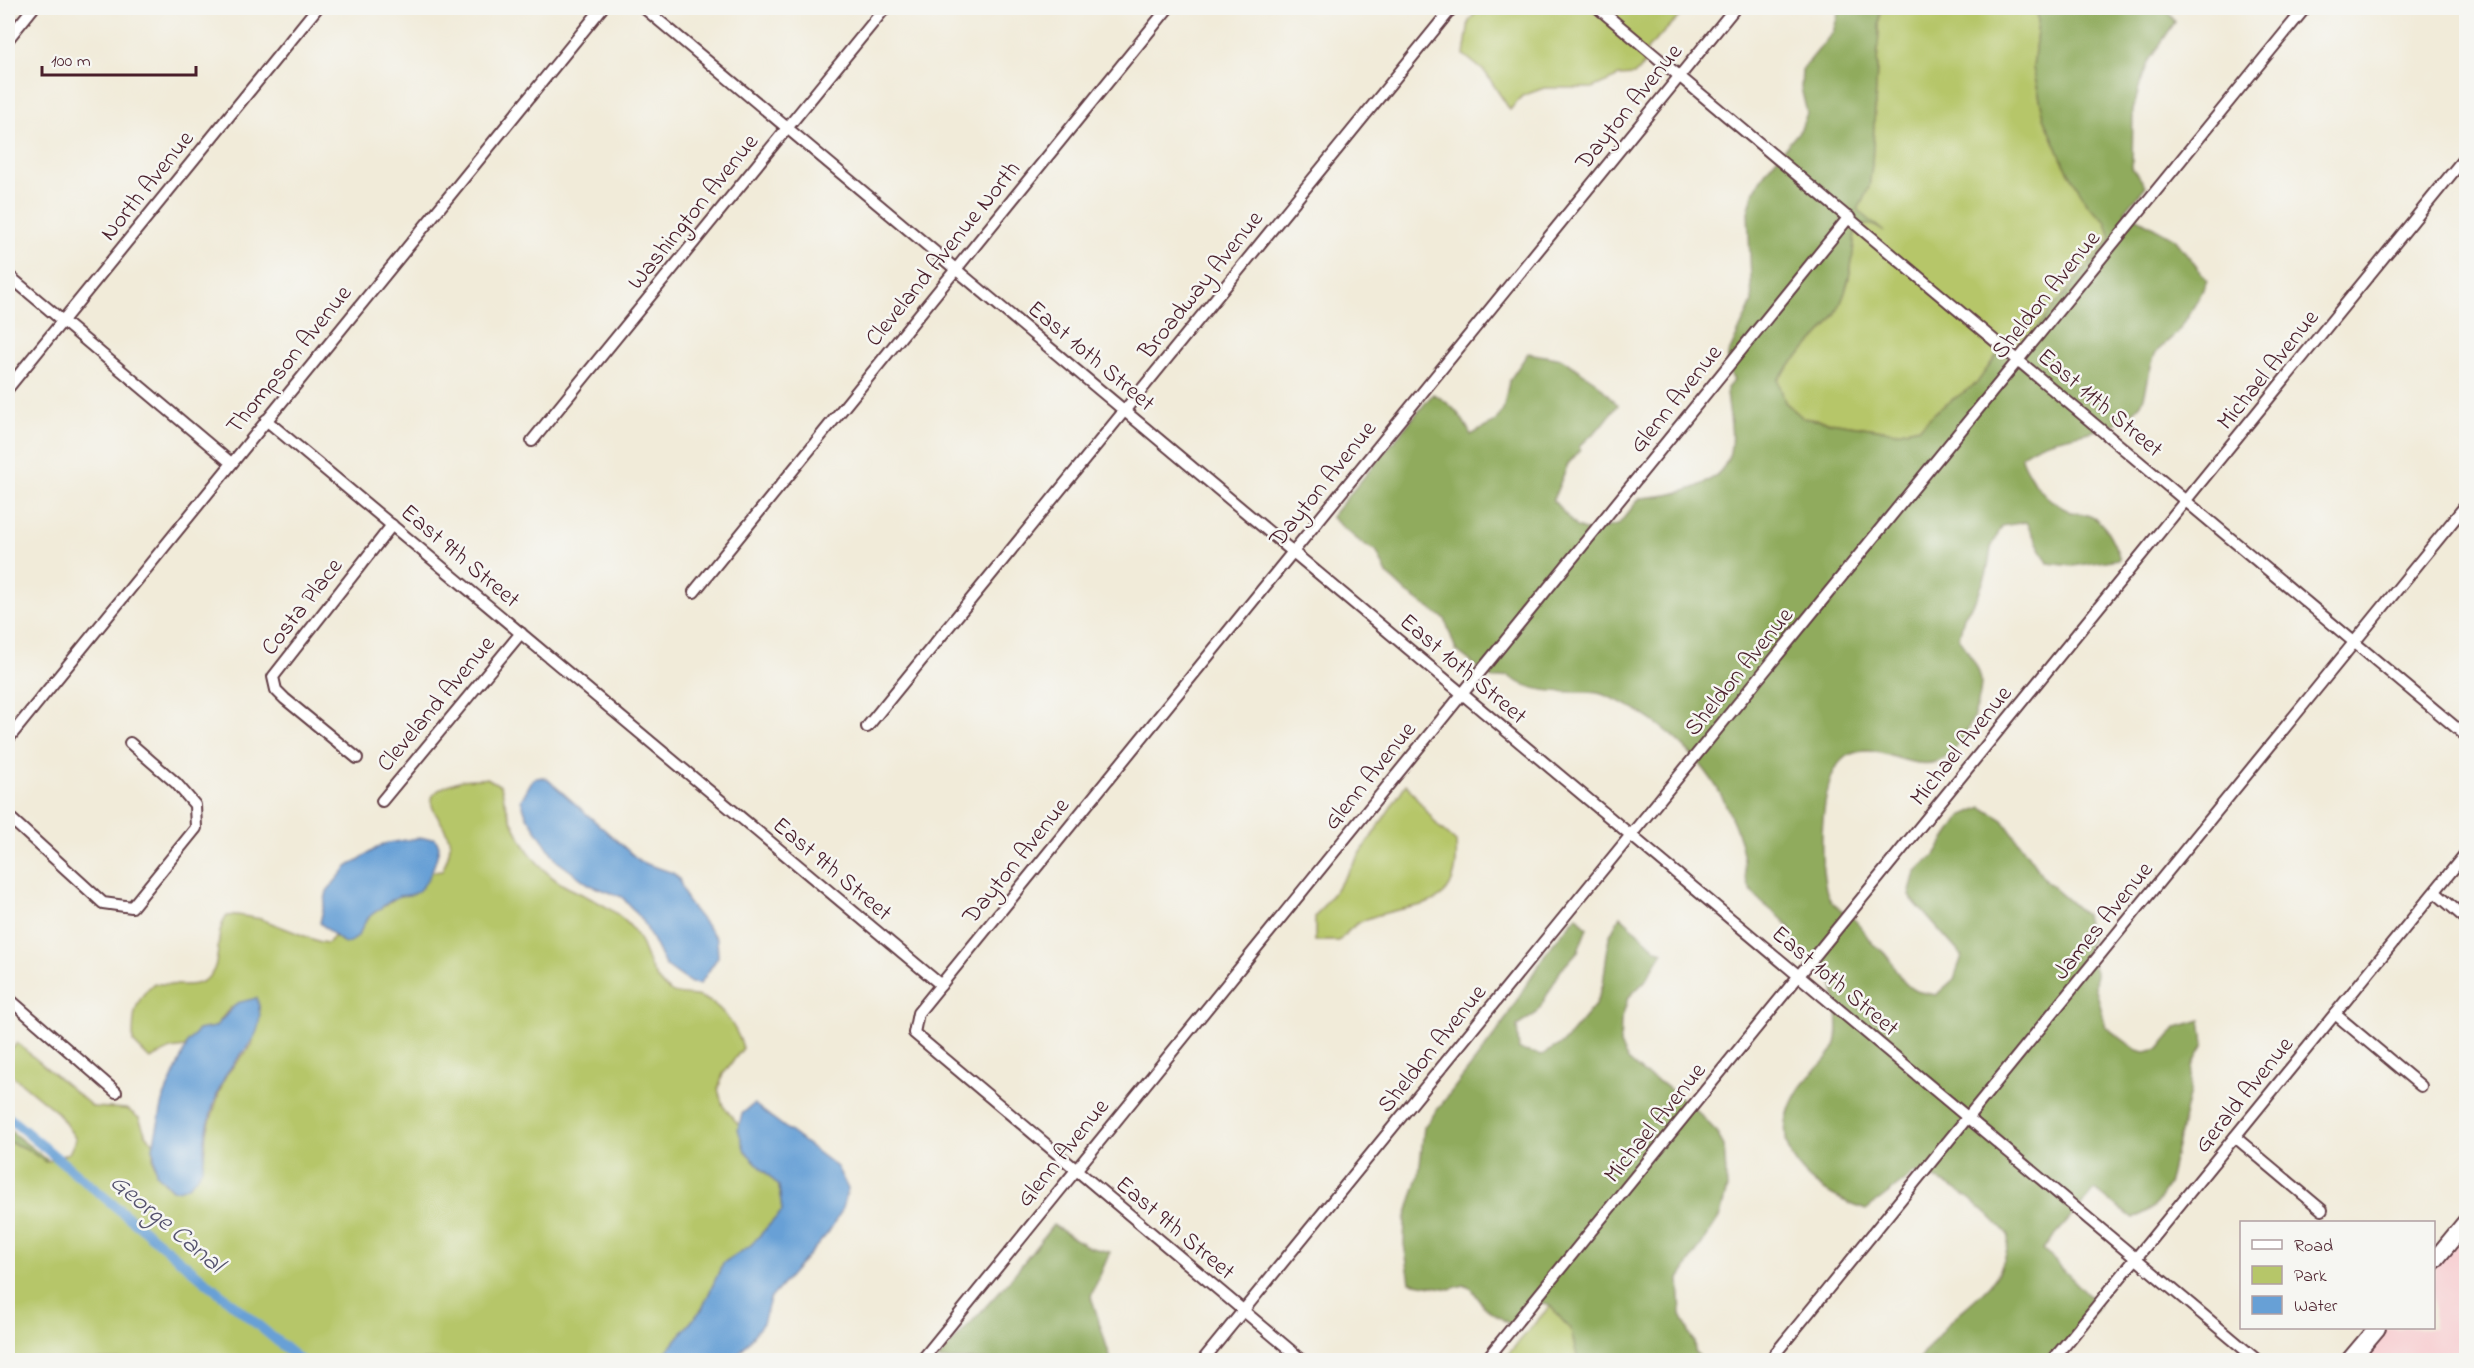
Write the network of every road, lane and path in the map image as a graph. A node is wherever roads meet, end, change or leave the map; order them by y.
1 (33, 8) edge
2 (317, 8) edge
3 (602, 8) edge
4 (644, 8) edge
5 (885, 8) edge
6 (1168, 8) edge
7 (1452, 8) edge
8 (1598, 8) edge
9 (1735, 8) edge
10 (2305, 8) edge
11 (8, 39) edge
12 (1680, 76) junction
13 (788, 128) junction
14 (2466, 156) edge
15 (1849, 217) junction
16 (956, 269) junction
17 (8, 274) edge
18 (63, 321) junction
19 (2018, 359) junction
20 (8, 388) edge
21 (1125, 410) junction
22 (266, 420) junction
23 (532, 441) dead end
24 (230, 462) junction
25 (2187, 501) junction
26 (2466, 505) edge
27 (392, 525) junction
28 (1294, 552) junction
29 (694, 592) dead end
30 (521, 633) junction
31 (2355, 642) junction
32 (1462, 693) junction
33 (867, 727) dead end
34 (2466, 736) edge
35 (8, 739) edge
36 (130, 743) dead end
37 (357, 758) dead end
38 (382, 801) dead end
39 (8, 816) edge
40 (1631, 836) junction
41 (2466, 853) edge
42 (2435, 892) junction
43 (2466, 919) edge
44 (1800, 976) junction
45 (941, 985) junction
46 (8, 998) edge
47 (2335, 1014) junction
48 (2421, 1086) dead end
49 (116, 1092) dead end
50 (1968, 1117) junction
51 (2235, 1137) junction
52 (1074, 1170) junction
53 (2322, 1210) dead end
54 (2466, 1222) edge
55 (2136, 1259) junction
56 (2435, 1259) edge
57 (1243, 1311) junction
58 (2376, 1329) edge
59 (922, 1360) edge
60 (1203, 1360) edge
61 (1302, 1360) edge
62 (1486, 1360) edge
63 (1770, 1360) edge
64 (2053, 1360) edge
65 (2257, 1360) edge
66 (2350, 1360) edge

1 - 11 street
2 - 18 street, North Avenue
3 - 22 street, Thompson Avenue
4 - 13 street, East 10th Street
5 - 13 street, Washington Avenue
6 - 16 street, Cleveland Avenue North
7 - 21 street, Broadway Avenue
8 - 12 street, East 11th Street
9 - 12 street, Dayton Avenue
10 - 19 street, Sheldon Avenue
12 - 15 street, East 11th Street
12 - 28 street, Dayton Avenue
13 - 16 street, East 10th Street
13 - 23 street, Washington Avenue
14 - 25 street, Michael Avenue
15 - 19 street, East 11th Street
15 - 32 street, Glenn Avenue
16 - 21 street, East 10th Street
16 - 29 street, Cleveland Avenue North
17 - 18 street
18 - 20 street, North Avenue
18 - 24 street
19 - 25 street, East 11th Street
19 - 40 street, Sheldon Avenue
21 - 28 street, East 10th Street
21 - 33 street, Broadway Avenue
22 - 24 street, Thompson Avenue
22 - 27 street, East 9th Street
24 - 35 street, Thompson Avenue
25 - 31 street, East 11th Street
25 - 44 street, Michael Avenue
26 - 31 street, James Avenue
27 - 30 street, East 9th Street
27 - 37 street, Costa Place
28 - 32 street, East 10th Street
28 - 45 street, Dayton Avenue
30 - 38 street, Cleveland Avenue
30 - 45 street, East 9th Street
31 - 34 street, East 11th Street
31 - 50 street, James Avenue
32 - 40 street, East 10th Street
32 - 52 street, Glenn Avenue
36 - 39 street
40 - 44 street, East 10th Street
40 - 57 street, Sheldon Avenue
41 - 42 street, Gerald Avenue
42 - 43 street
42 - 47 street, Gerald Avenue
44 - 50 street, East 10th Street
44 - 62 street, Michael Avenue
45 - 52 street, East 9th Street
46 - 49 street
47 - 48 street
47 - 51 street, Gerald Avenue
50 - 55 street, East 10th Street
50 - 63 street, James Avenue
51 - 53 street
51 - 55 street, Gerald Avenue
52 - 57 street, East 9th Street
52 - 59 street, Glenn Avenue
54 - 56 main road
55 - 64 street, Gerald Avenue
55 - 65 street, East 10th Street
57 - 60 street, Sheldon Avenue
57 - 61 street, East 9th Street
58 - 66 main road

